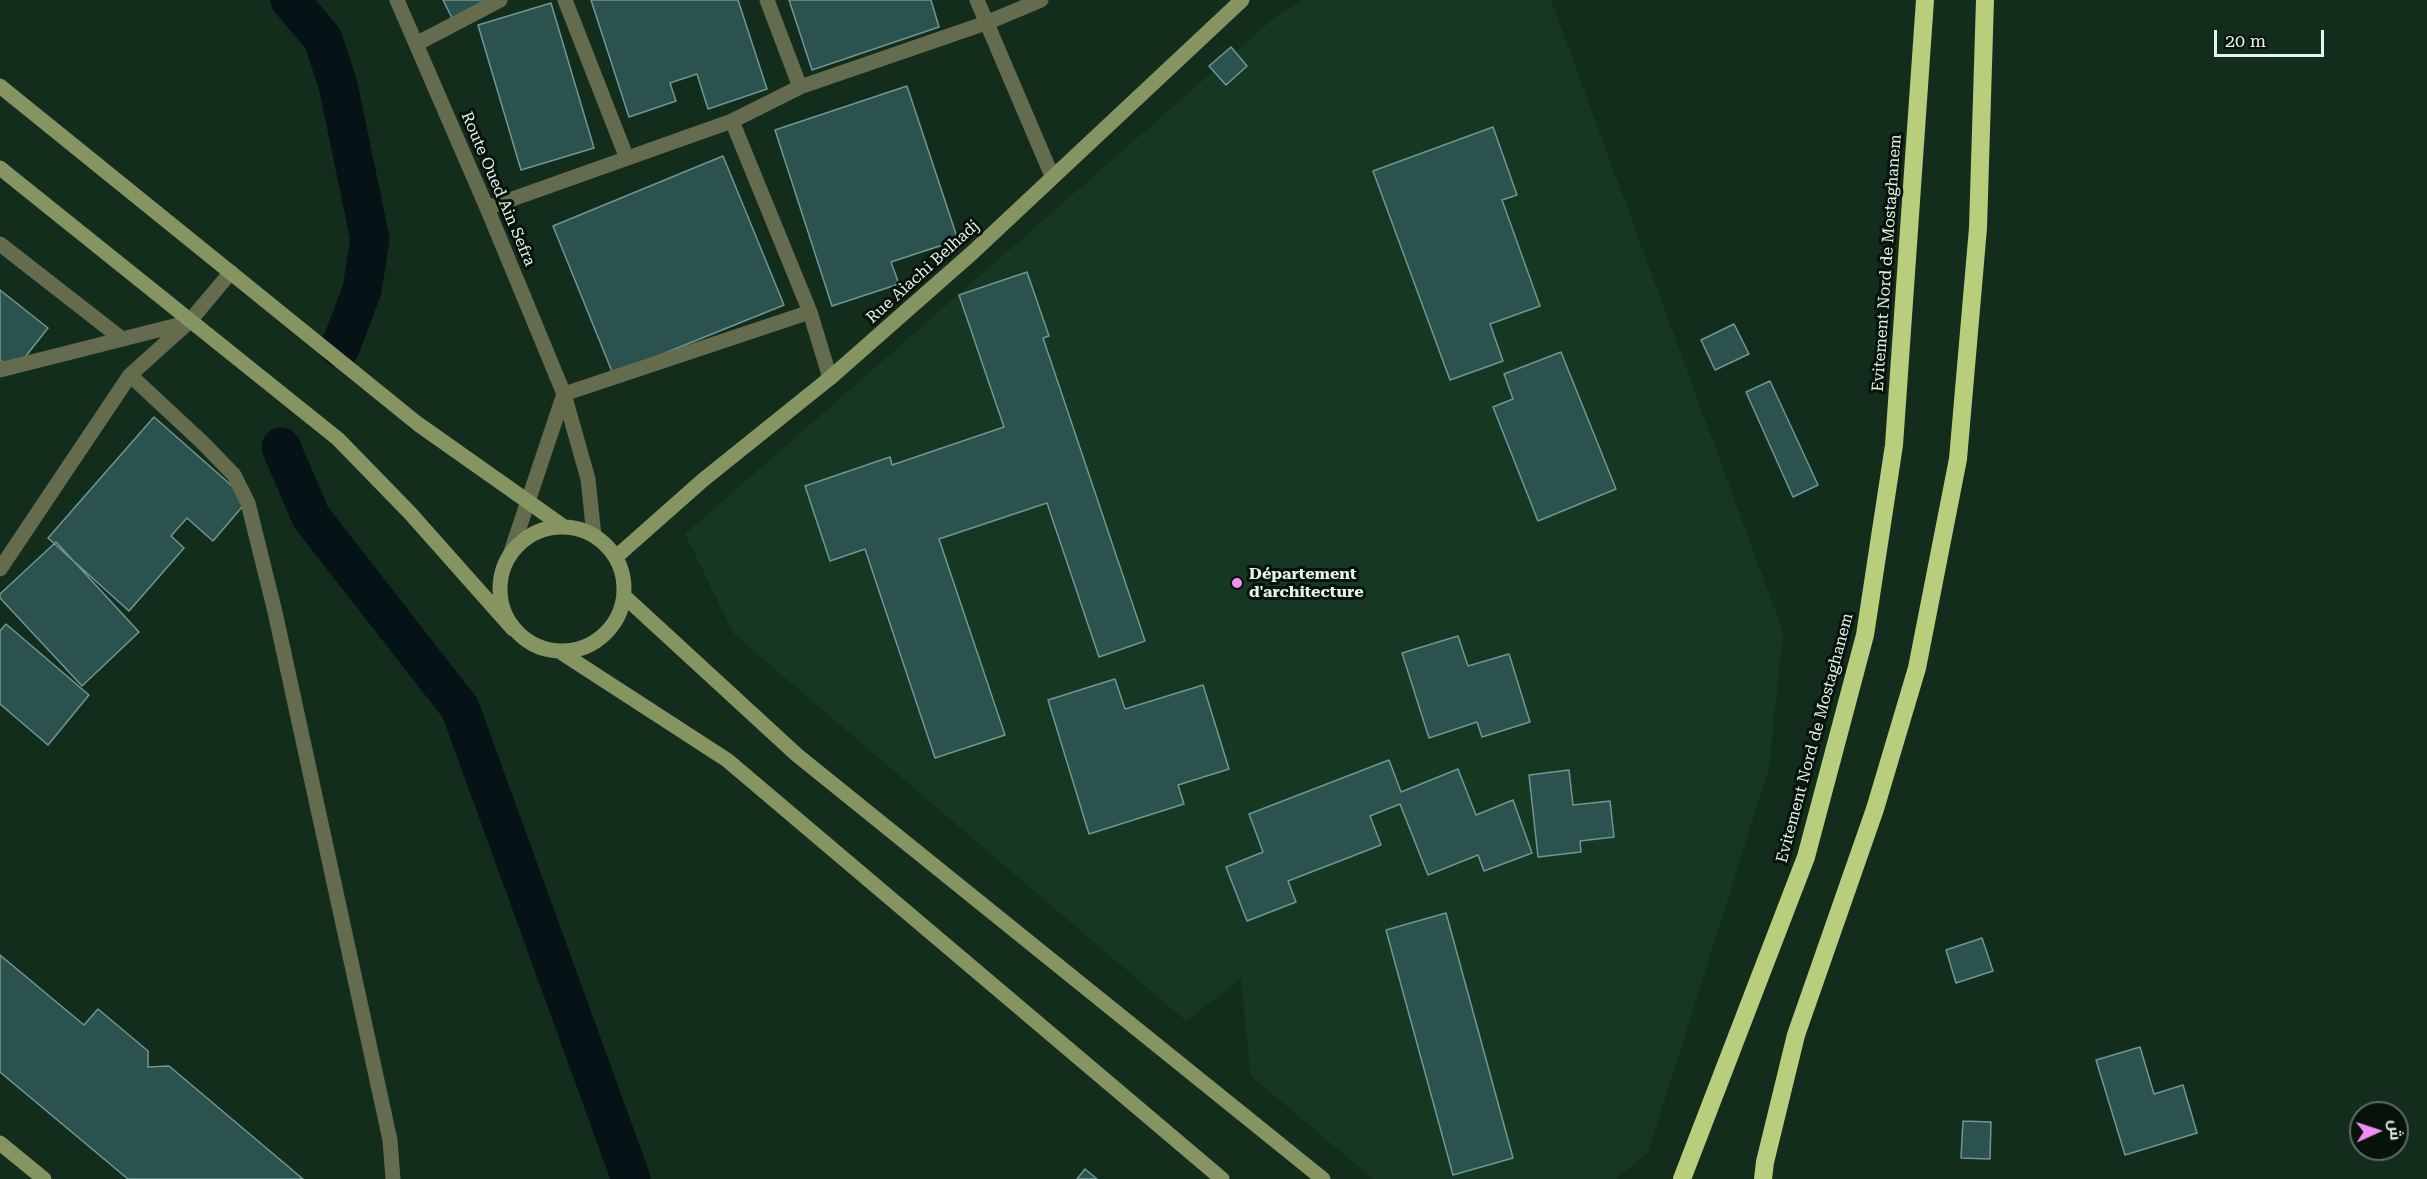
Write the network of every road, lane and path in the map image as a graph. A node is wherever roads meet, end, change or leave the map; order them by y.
1 (397, 0) edge
2 (500, 0) edge
3 (565, 0) edge
4 (767, 0) edge
5 (977, 0) edge
6 (1041, 0) edge
7 (1242, 0) edge
8 (1925, 0) edge
9 (1985, 0) edge
10 (986, 23) junction
11 (416, 44) junction
12 (0, 86) edge
13 (800, 87) junction
14 (732, 121) junction
15 (627, 156) junction
16 (0, 168) edge
17 (1052, 176) junction
18 (487, 208) junction
19 (0, 244) edge
20 (231, 272) junction
21 (810, 312) junction
22 (189, 322) junction
23 (122, 339) junction
24 (0, 370) edge
25 (130, 375) junction
26 (830, 378) junction
27 (564, 394) junction
28 (526, 501) junction
29 (564, 527) junction
30 (594, 536) junction
31 (510, 555) junction
32 (616, 557) junction
33 (0, 569) edge
34 (624, 596) junction
35 (513, 629) junction
36 (562, 653) junction
37 (0, 1143) edge
38 (45, 1179) edge
39 (393, 1179) edge
40 (1222, 1179) edge
41 (1323, 1179) edge
42 (1682, 1179) edge
43 (1763, 1179) edge

1 - 11 street, Route Oued Ain Sefra
2 - 11 street
3 - 15 street
4 - 13 street
5 - 10 street
6 - 10 street
7 - 17 main road, Rue Aiachi Belhadj
8 - 42 highway, Evitement Nord de Mostaghanem
9 - 43 highway
10 - 13 street
10 - 17 street
11 - 18 street, Route Oued Ain Sefra
12 - 20 main road
13 - 14 street
14 - 15 street
14 - 21 street
15 - 18 street
16 - 22 main road
17 - 26 main road, Rue Aiachi Belhadj
18 - 27 street, Route Oued Ain Sefra
19 - 23 street
20 - 22 street
20 - 28 main road
21 - 26 street
21 - 27 street
22 - 23 street
22 - 25 street
22 - 35 main road
23 - 24 street
25 - 33 street
25 - 39 street
26 - 32 main road, Rue Aiachi Belhadj
27 - 28 street
27 - 30 street, Route Oued Ain Sefra
28 - 29 main road
28 - 31 street
29 - 30 main road
29 - 31 main road
30 - 32 main road
31 - 35 main road
32 - 34 main road
34 - 36 main road
34 - 41 main road
35 - 36 main road
36 - 40 main road
37 - 38 main road

